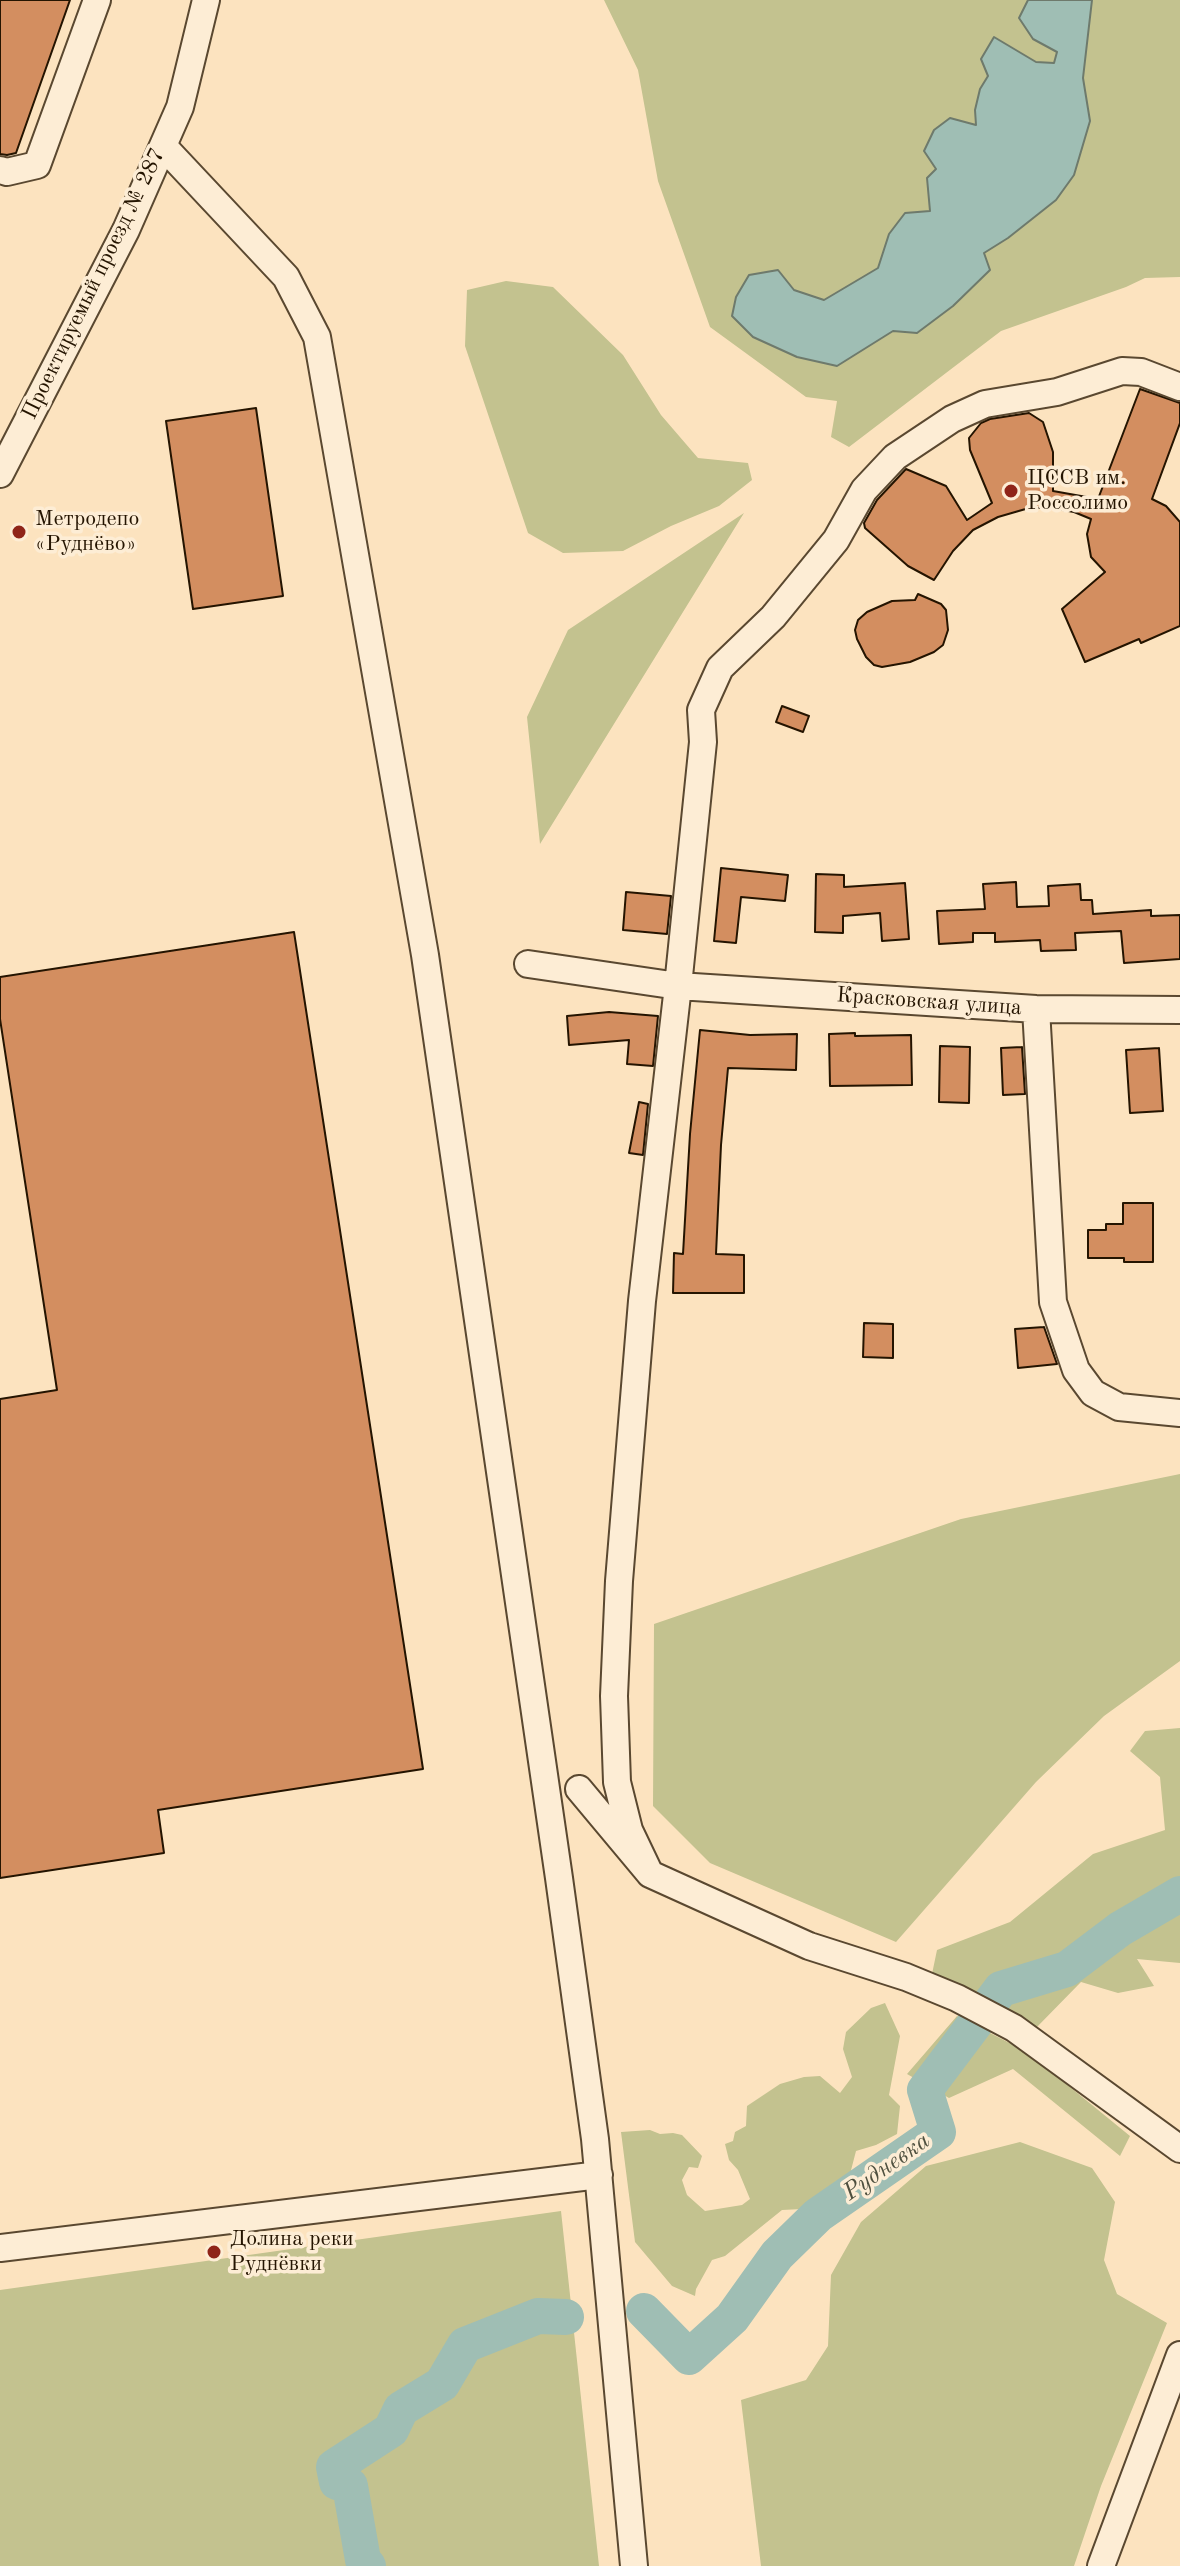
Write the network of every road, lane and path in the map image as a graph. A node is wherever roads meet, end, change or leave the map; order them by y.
1 (97, 0) edge
2 (206, 0) edge
3 (163, 146) junction
4 (0, 170) edge
5 (1180, 387) edge
6 (0, 474) edge
7 (528, 964) dead end
8 (678, 986) junction
9 (1036, 1009) junction
10 (1180, 1010) edge
11 (1180, 1413) edge
12 (579, 1789) dead end
13 (650, 1874) junction
14 (1180, 2149) edge
15 (599, 2175) junction
16 (0, 2248) edge
17 (1180, 2355) edge
18 (634, 2566) edge
19 (1101, 2566) edge

1 - 4 street
2 - 3 street, Проектируемый проезд № 287
3 - 6 street, Проектируемый проезд № 287
3 - 15 street
5 - 8 street
7 - 8 street, Красковская улица
8 - 9 street, Красковская улица
8 - 13 street
9 - 10 street, Красковская улица
9 - 11 street
12 - 13 street
13 - 14 street
15 - 16 street
15 - 18 street
17 - 19 street

